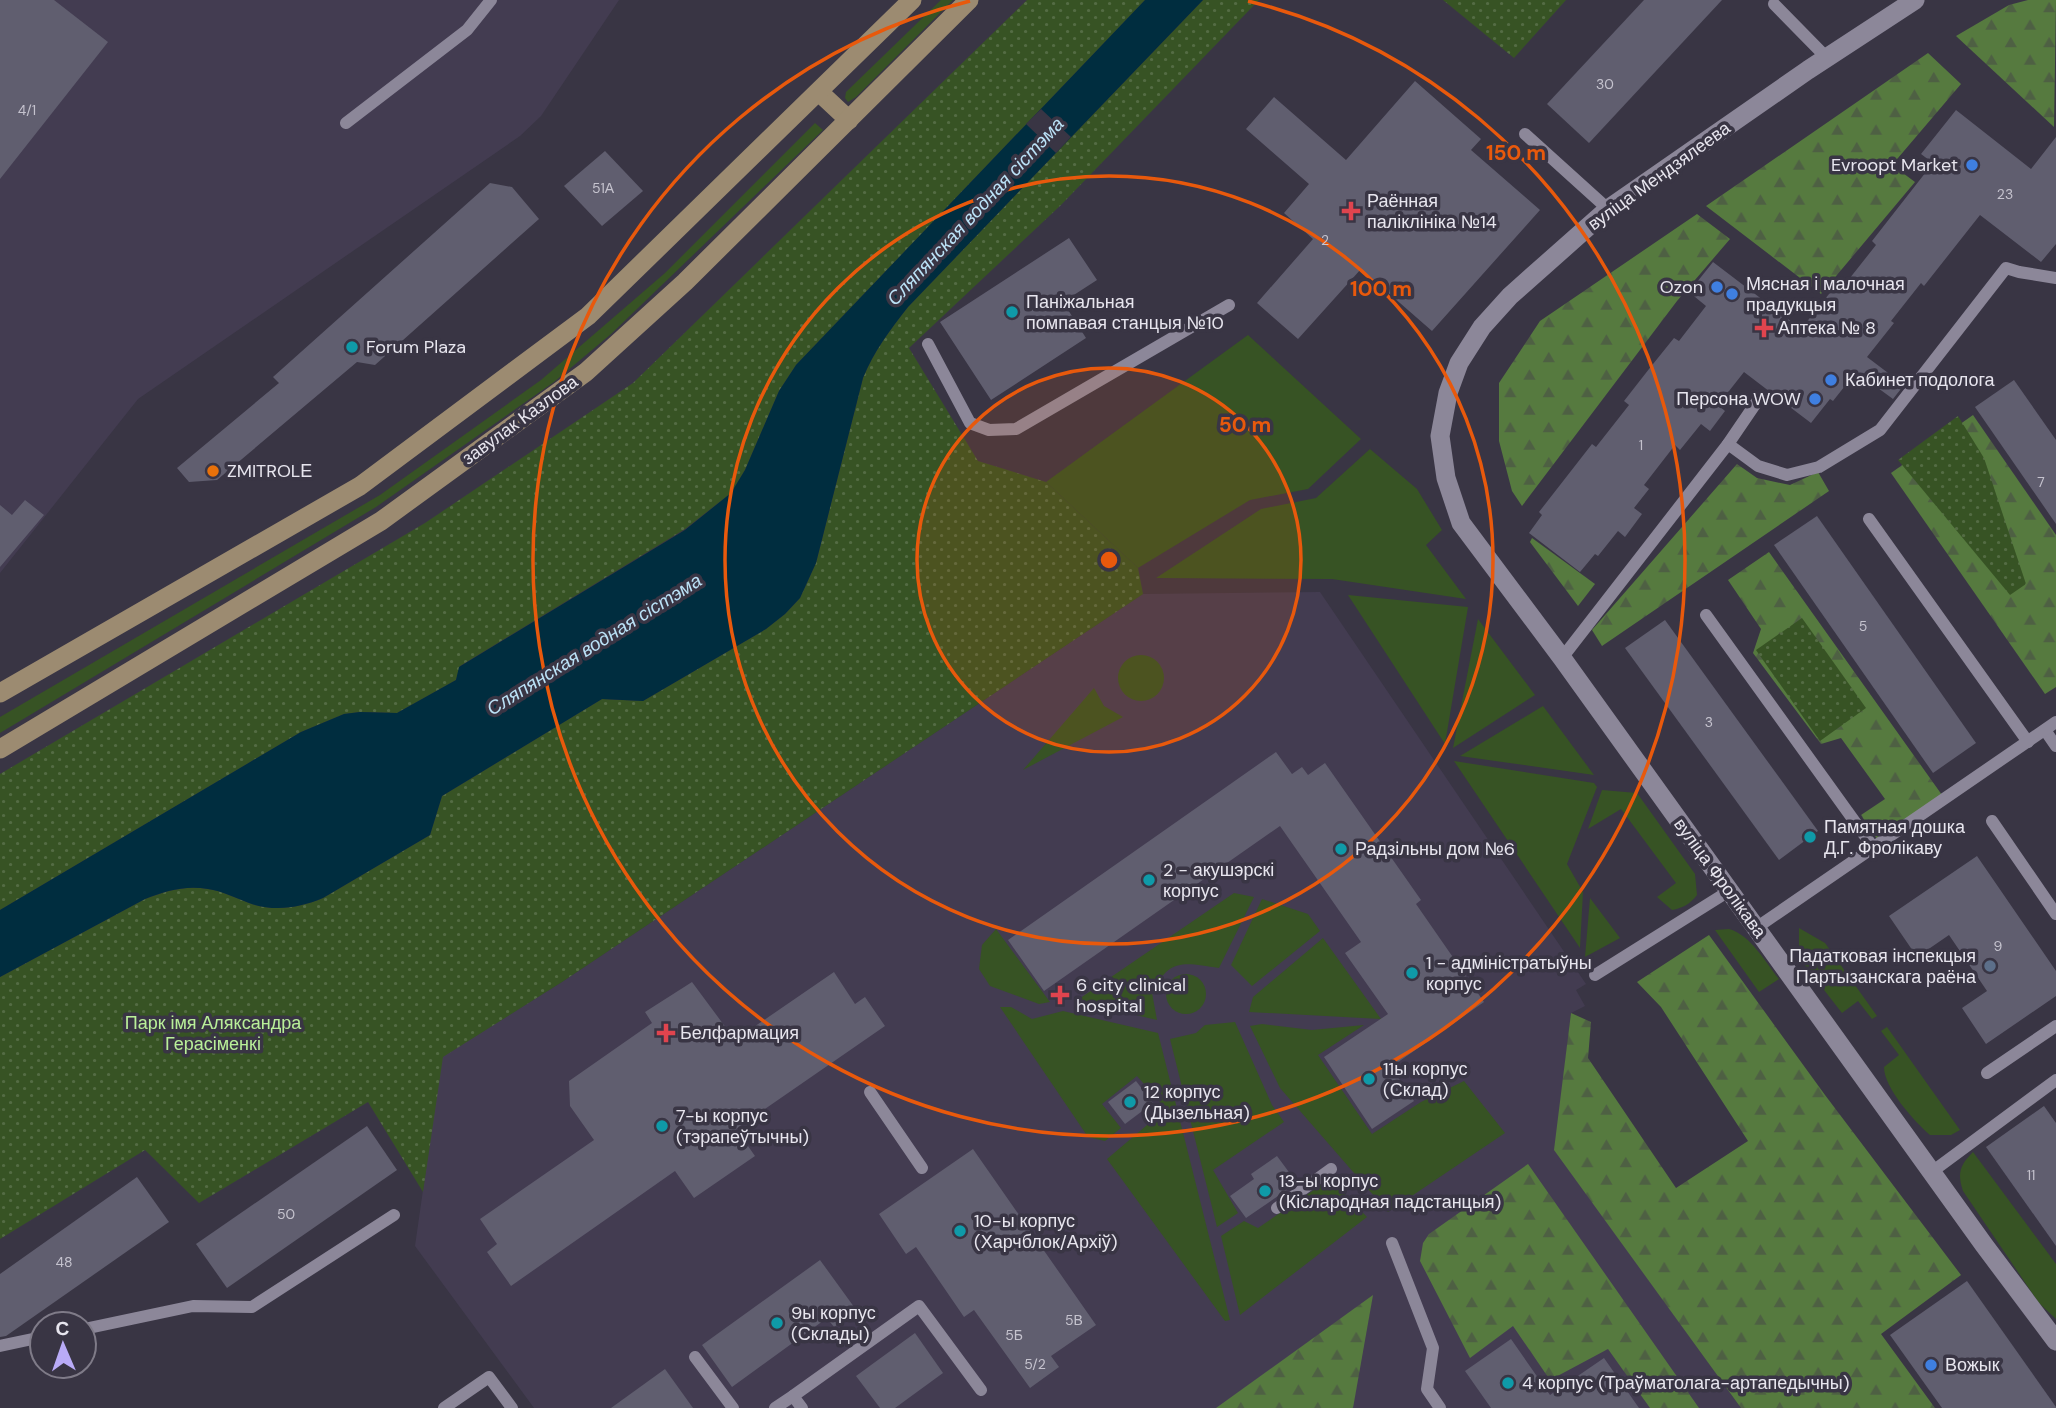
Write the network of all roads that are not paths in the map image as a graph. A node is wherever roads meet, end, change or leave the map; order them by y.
1 (491, 0) edge
2 (912, 0) edge
3 (969, 0) edge
4 (1915, 0) edge
5 (1774, 4) dead end
6 (1826, 57) junction
7 (819, 92) junction
8 (849, 120) junction
9 (346, 123) dead end
10 (1525, 134) dead end
11 (1608, 209) junction
12 (2056, 278) edge
13 (1229, 305) dead end
14 (928, 344) dead end
15 (1758, 400) dead end
16 (1440, 436) joint
17 (1728, 444) junction
18 (1869, 519) dead end
19 (1706, 615) dead end
20 (1562, 658) junction
21 (0, 693) edge
22 (2051, 726) edge
23 (2028, 742) junction
24 (2056, 746) edge
25 (0, 749) edge
26 (1992, 821) dead end
27 (1873, 847) junction
28 (1729, 891) junction
29 (2056, 914) edge
30 (1756, 928) junction
31 (1595, 975) dead end
32 (2056, 1026) edge
33 (1987, 1073) dead end
34 (2056, 1080) edge
35 (870, 1092) dead end
36 (922, 1168) dead end
37 (1331, 1169) dead end
38 (1933, 1171) junction
39 (1277, 1208) dead end
40 (394, 1216) dead end
41 (1392, 1243) dead end
42 (98, 1326) edge
43 (2055, 1338) edge
44 (28, 1341) edge
45 (0, 1346) edge
46 (695, 1357) dead end
47 (981, 1390) dead end
48 (793, 1396) junction
49 (444, 1408) edge
50 (512, 1408) edge
51 (733, 1408) edge
52 (775, 1408) edge
53 (802, 1408) edge
54 (1440, 1408) edge

1 - 9 lane
2 - 7 main road
3 - 8 main road, завулак Казлова
4 - 6 street, вуліца Мендзялеева
5 - 6 lane
6 - 11 street, вуліца Мендзялеева
7 - 8 main road
7 - 21 main road
8 - 25 main road, завулак Казлова
10 - 11 lane
11 - 16 street, вуліца Мендзялеева
12 - 17 lane
13 - 14 lane
15 - 17 lane
16 - 20 street, вуліца Фролікава
17 - 20 lane
18 - 23 lane
19 - 27 lane
20 - 28 street, вуліца Фролікава
22 - 23 lane
22 - 24 lane
23 - 27 lane
26 - 29 lane
27 - 30 lane
28 - 30 street, вуліца Фролікава
28 - 31 lane
30 - 38 street, вуліца Фролікава
32 - 33 lane
34 - 38 lane
35 - 36 lane
37 - 39 lane
38 - 43 street, вуліца Фролікава
40 - 42 lane
41 - 54 lane
44 - 45 lane
46 - 51 lane
47 - 48 lane
48 - 52 lane
48 - 53 lane
49 - 50 lane

